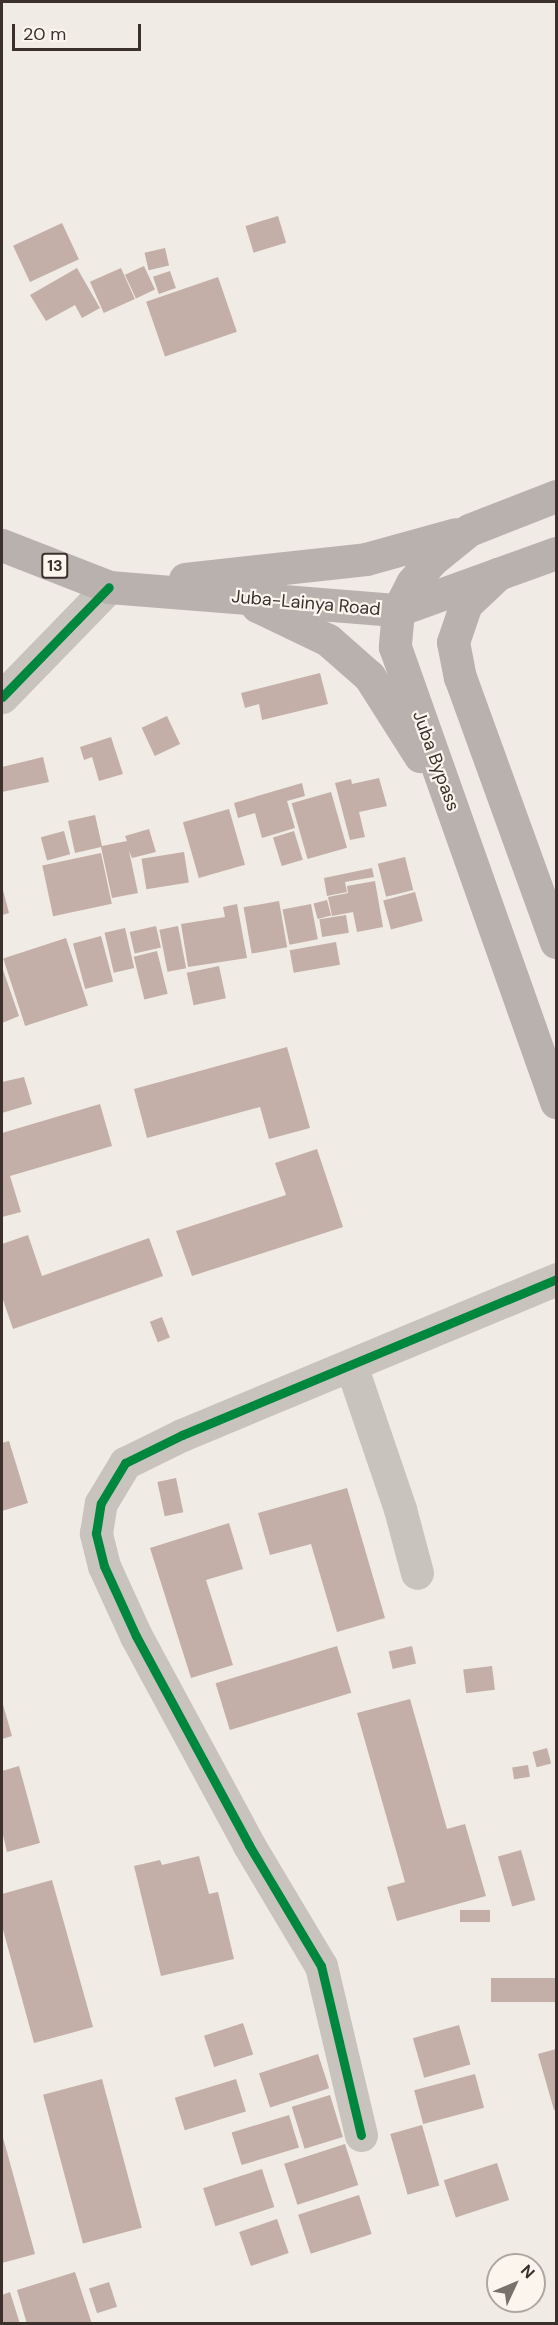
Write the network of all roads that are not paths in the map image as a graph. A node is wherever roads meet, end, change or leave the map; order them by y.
1 (556, 496) edge
2 (469, 530) junction
3 (2, 545) edge
4 (556, 553) edge
5 (498, 574) junction
6 (109, 587) junction
7 (239, 598) junction
8 (398, 610) junction
9 (2, 696) edge
10 (453, 808) junction
11 (556, 942) edge
12 (556, 1102) edge
13 (556, 1279) edge
14 (351, 1365) junction
15 (417, 1573) dead end
16 (362, 2135) dead end

1 - 2 main road, Juba Bypass
2 - 6 main road, Juba-Lainya Road
2 - 8 main road, Juba Bypass
3 - 6 main road, Juba-Lainya Road / 13
4 - 5 main road
5 - 8 main road, Juba-Lainya Road
5 - 11 main road
6 - 7 main road, Juba-Lainya Road
6 - 9 street
7 - 8 main road, Juba-Lainya Road
7 - 10 main road
8 - 10 main road, Juba Bypass
10 - 12 main road, Juba Bypass
13 - 14 street
14 - 15 street
14 - 16 street

